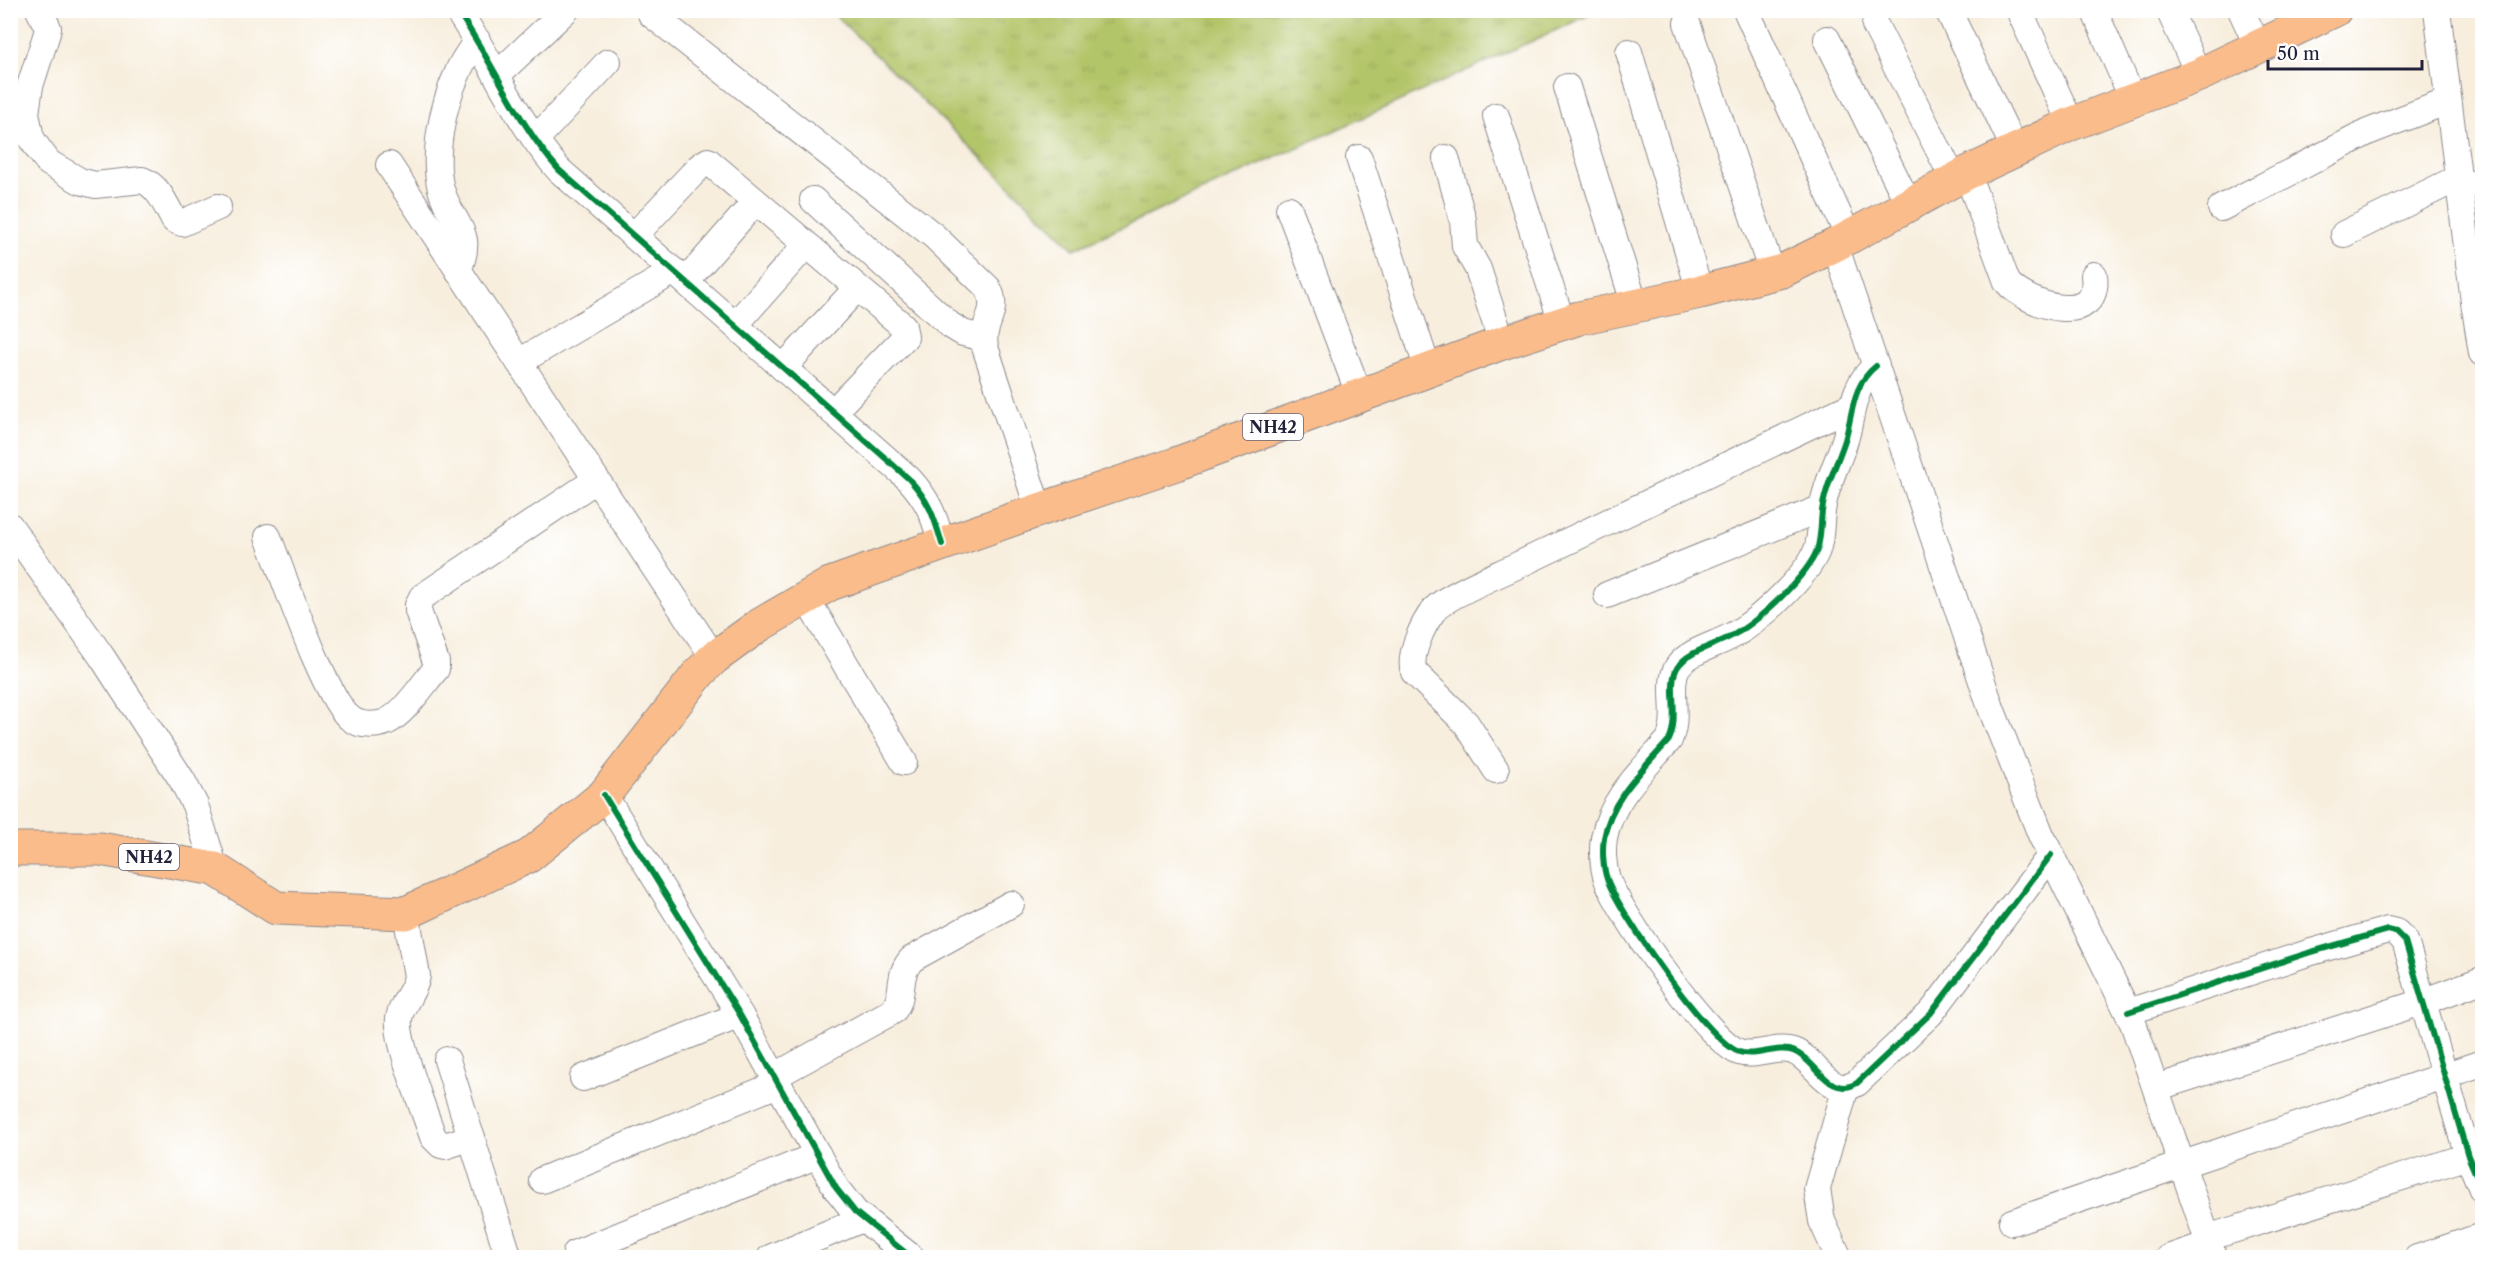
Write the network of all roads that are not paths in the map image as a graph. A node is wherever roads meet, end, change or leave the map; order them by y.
1 (39, 10) edge
2 (566, 10) edge
3 (1948, 10) edge
4 (2019, 10) edge
5 (2094, 10) edge
6 (2169, 10) edge
7 (2241, 10) edge
8 (2437, 10) edge
9 (460, 12) edge
10 (1747, 12) dead end
11 (2325, 13) edge
12 (651, 14) dead end
13 (1687, 23) dead end
14 (1875, 25) dead end
15 (1827, 39) dead end
16 (477, 40) junction
17 (2258, 47) junction
18 (1629, 52) dead end
19 (608, 62) dead end
20 (497, 75) junction
21 (2199, 75) junction
22 (1567, 87) dead end
23 (2133, 100) junction
24 (2448, 101) junction
25 (1496, 116) dead end
26 (2071, 124) junction
27 (536, 139) junction
28 (2015, 150) junction
29 (1359, 158) dead end
30 (1446, 158) dead end
31 (389, 165) dead end
32 (1960, 176) junction
33 (2466, 182) edge
34 (813, 200) dead end
35 (755, 202) junction
36 (1909, 205) junction
37 (218, 207) dead end
38 (1289, 208) dead end
39 (2222, 208) dead end
40 (2344, 234) dead end
41 (634, 236) junction
42 (1842, 242) junction
43 (806, 245) junction
44 (458, 270) junction
45 (1773, 275) junction
46 (2094, 275) dead end
47 (680, 276) junction
48 (856, 288) junction
49 (1700, 292) junction
50 (1635, 306) junction
51 (1562, 323) junction
52 (735, 325) junction
53 (983, 338) junction
54 (1502, 343) junction
55 (2482, 353) edge
56 (519, 362) junction
57 (1876, 366) junction
58 (783, 368) junction
59 (1428, 370) junction
60 (1359, 394) junction
61 (1851, 406) junction
62 (833, 412) junction
63 (596, 480) junction
64 (1822, 508) junction
65 (1039, 510) junction
66 (10, 526) edge
67 (268, 537) dead end
68 (942, 544) junction
69 (1607, 596) dead end
70 (806, 598) junction
71 (714, 658) junction
72 (904, 762) dead end
73 (1497, 770) dead end
74 (604, 795) junction
75 (10, 849) edge
76 (2051, 855) junction
77 (215, 869) junction
78 (1011, 904) dead end
79 (406, 913) junction
80 (2482, 980) edge
81 (2422, 1002) junction
82 (2128, 1012) junction
83 (740, 1014) junction
84 (447, 1060) dead end
85 (2482, 1063) edge
86 (2444, 1076) junction
87 (583, 1078) dead end
88 (776, 1080) junction
89 (1846, 1087) junction
90 (2156, 1088) junction
91 (472, 1137) junction
92 (2475, 1154) edge
93 (818, 1155) junction
94 (2181, 1163) junction
95 (542, 1180) dead end
96 (2482, 1189) edge
97 (862, 1219) junction
98 (2012, 1222) dead end
99 (2482, 1236) edge
100 (2210, 1246) edge
101 (576, 1253) dead end
102 (509, 1257) edge
103 (770, 1257) edge
104 (912, 1257) edge
105 (1839, 1257) edge
106 (2168, 1257) edge
107 (2417, 1257) edge

1 - 37 street
2 - 20 street
3 - 28 street
4 - 26 street
5 - 23 street
6 - 21 street
7 - 17 street
8 - 24 street
9 - 16 street
10 - 42 street
11 - 17 highway, NH42
12 - 53 street
13 - 45 street
14 - 32 street
15 - 36 street
16 - 20 street
16 - 44 street
17 - 21 highway, NH42
18 - 49 street
19 - 27 street
20 - 27 street
21 - 23 highway, NH42
22 - 50 street
23 - 26 highway, NH42
24 - 33 street
24 - 39 street
25 - 51 street
26 - 28 highway, NH42
27 - 41 street
28 - 32 highway, NH42
29 - 59 street
30 - 54 street
31 - 44 street
32 - 36 highway, NH42
32 - 46 street
33 - 40 street
33 - 55 street
34 - 53 street
35 - 41 street
35 - 43 street
35 - 47 street
36 - 42 highway, NH42
38 - 60 street
41 - 47 street
42 - 45 highway, NH42
42 - 57 street
43 - 48 street
43 - 52 street
44 - 56 street
45 - 49 highway, NH42
47 - 52 street
47 - 56 street
48 - 58 street
48 - 62 street
49 - 50 highway, NH42
50 - 51 highway, NH42
51 - 54 highway, NH42
52 - 58 street
53 - 65 street
54 - 59 highway, NH42
56 - 63 street
57 - 61 street
57 - 76 street
58 - 62 street
59 - 60 highway, NH42
60 - 65 highway, NH42
61 - 64 street
61 - 73 street
62 - 68 street
63 - 67 street
63 - 71 street
64 - 69 street
64 - 89 street
65 - 68 highway, NH42
66 - 77 street
68 - 70 highway, NH42
70 - 71 highway, NH42
70 - 72 street
71 - 74 highway, NH42
74 - 79 highway, NH42
74 - 83 street
75 - 77 highway, NH42
76 - 82 street
76 - 89 street
77 - 79 highway, NH42
78 - 88 street
79 - 91 street
80 - 81 street
81 - 82 street
81 - 86 street
81 - 90 street
82 - 90 street
83 - 87 street
83 - 88 street
84 - 91 street
85 - 86 street
86 - 92 street
86 - 94 street
88 - 93 street
88 - 95 street
89 - 105 street
90 - 94 street
91 - 102 street
92 - 96 street
92 - 100 street
93 - 97 street
93 - 101 street
94 - 98 street
94 - 100 street
97 - 103 street
97 - 104 street
99 - 107 street
100 - 106 street

